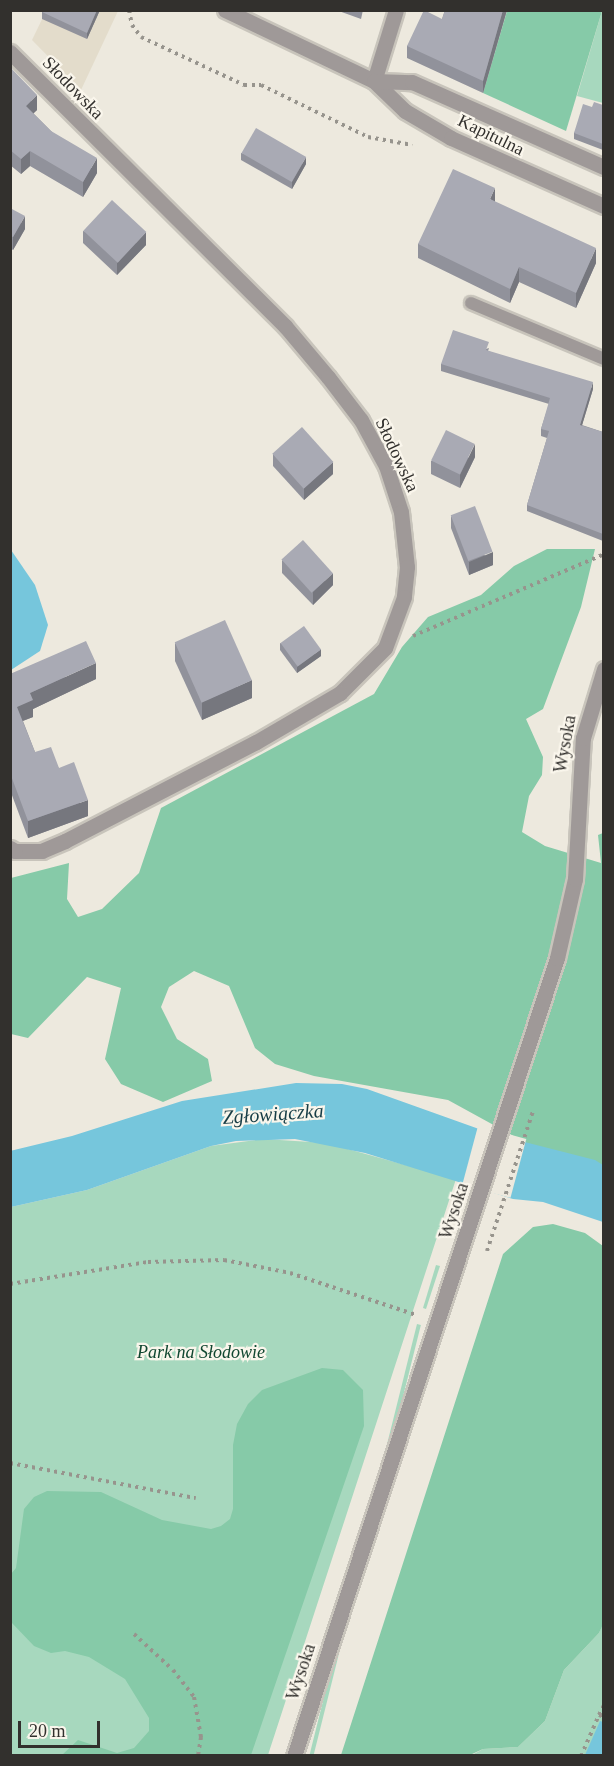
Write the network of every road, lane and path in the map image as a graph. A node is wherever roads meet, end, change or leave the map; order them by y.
1 (129, 10) edge
2 (225, 10) edge
3 (396, 10) edge
4 (10, 51) edge
5 (374, 81) junction
6 (412, 145) dead end
7 (603, 167) edge
8 (603, 206) edge
9 (471, 303) dead end
10 (603, 359) edge
11 (603, 554) edge
12 (385, 648) junction
13 (603, 669) edge
14 (10, 848) edge
15 (532, 1111) dead end
16 (487, 1251) dead end
17 (10, 1284) edge
18 (416, 1315) dead end
19 (10, 1462) edge
20 (196, 1498) dead end
21 (134, 1634) dead end
22 (603, 1705) edge
23 (601, 1716) edge
24 (198, 1755) edge
25 (294, 1755) edge
26 (581, 1755) edge

1 - 6 path
2 - 5 street, Kapitulna
3 - 5 street
4 - 12 street, Słodowska
5 - 7 street, Kapitulna
5 - 8 street, Kapitulna
9 - 10 lane
11 - 12 path
12 - 14 street, Słodowska
13 - 25 street, Wysoka
15 - 16 path
17 - 18 path
19 - 20 path
21 - 24 path
22 - 23 path
23 - 26 path

